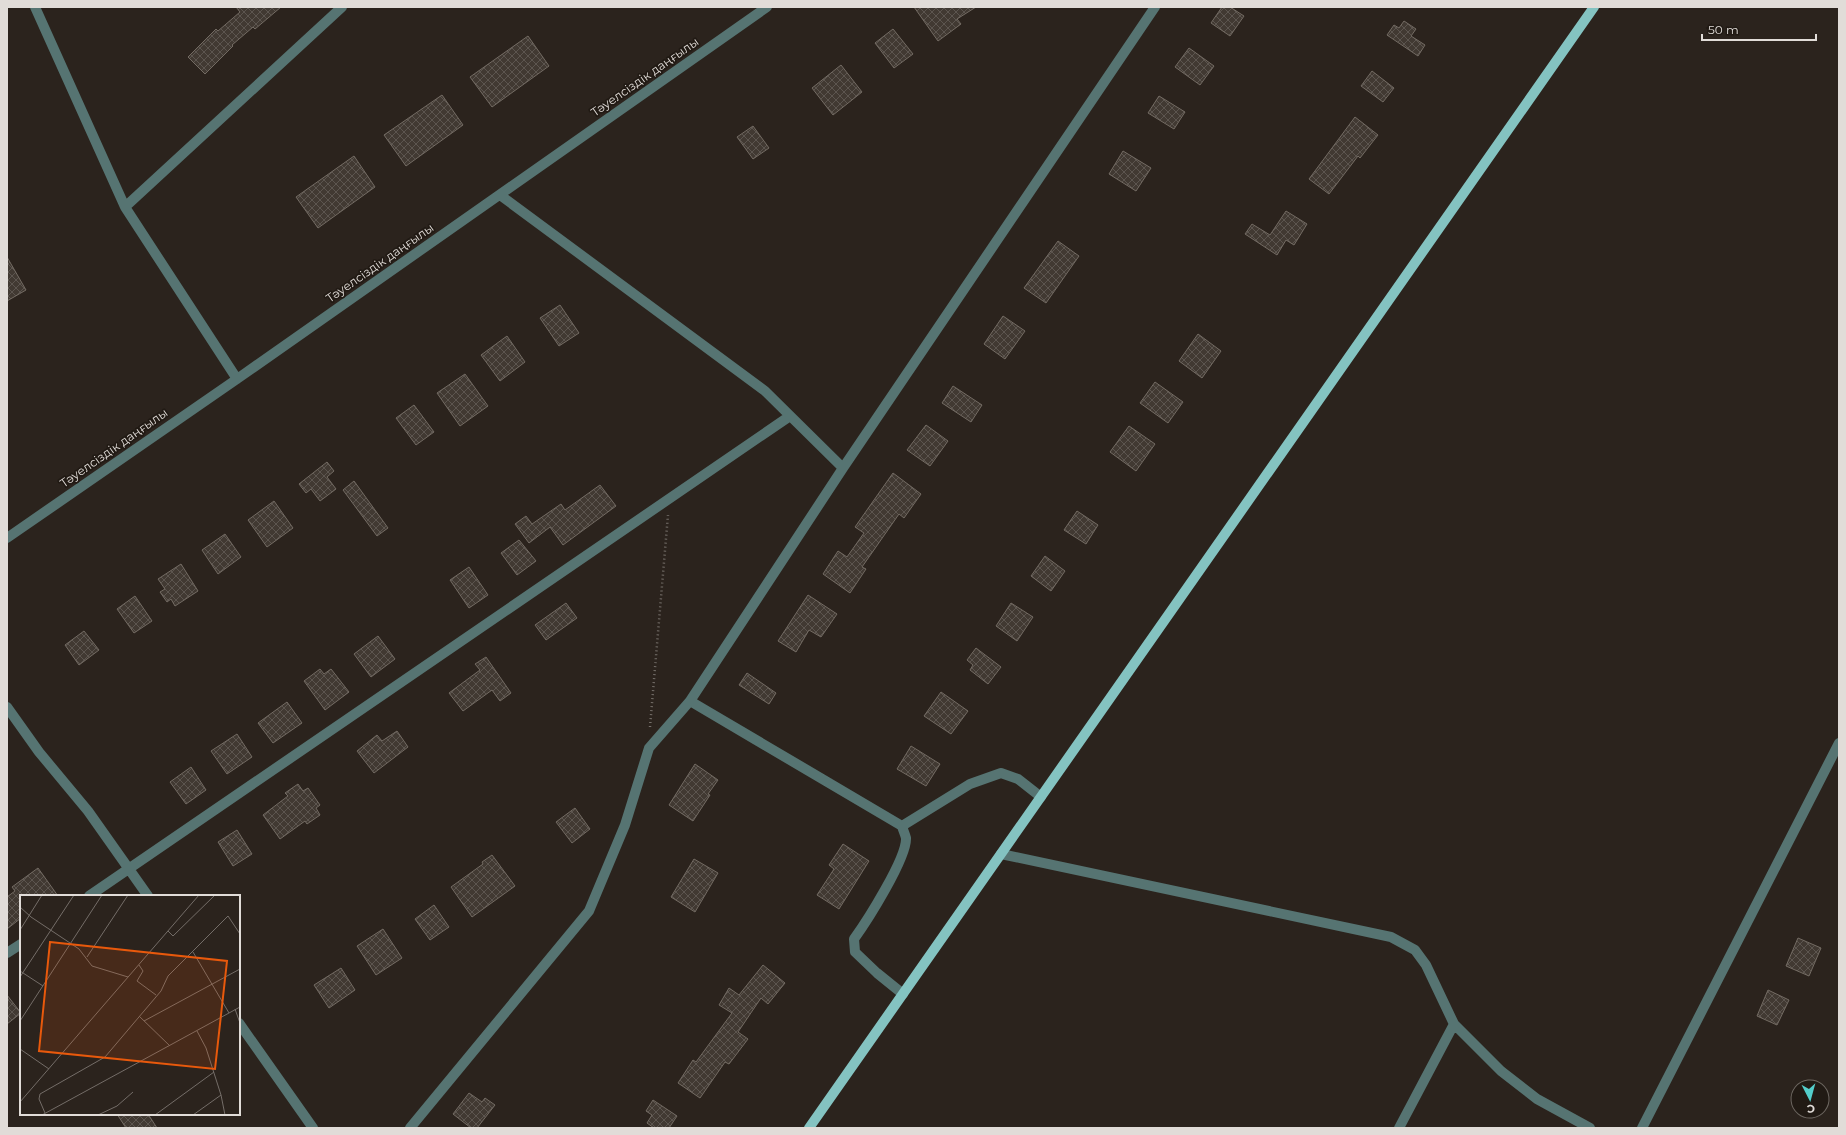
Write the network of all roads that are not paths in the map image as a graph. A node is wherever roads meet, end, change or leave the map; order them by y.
1 (35, 7) edge
2 (342, 7) edge
3 (767, 7) edge
4 (1155, 7) edge
5 (1594, 7) edge
6 (500, 195) junction
7 (125, 207) junction
8 (237, 379) junction
9 (790, 416) junction
10 (843, 468) junction
11 (7, 538) edge
12 (690, 701) junction
13 (7, 707) edge
14 (1839, 743) edge
15 (1040, 797) junction
16 (902, 826) junction
17 (1001, 854) junction
18 (128, 868) junction
19 (90, 895) edge
20 (147, 895) edge
21 (20, 945) edge
22 (7, 953) edge
23 (902, 994) junction
24 (240, 1024) edge
25 (1454, 1024) junction
26 (313, 1128) edge
27 (410, 1128) edge
28 (809, 1128) edge
29 (1399, 1128) edge
30 (1590, 1128) edge
31 (1642, 1128) edge

1 - 7 street
2 - 7 street
3 - 6 street, Тәуелсіздік даңғылы
4 - 10 street
5 - 15 main road
6 - 8 street, Тәуелсіздік даңғылы
6 - 9 street
7 - 8 street
8 - 11 street, Тәуелсіздік даңғылы
9 - 10 street
9 - 18 street
10 - 12 street
12 - 16 street
12 - 27 street
13 - 18 street
14 - 31 street
15 - 16 street
15 - 17 main road
16 - 23 street
17 - 23 main road
17 - 25 street
18 - 19 street
18 - 20 street
21 - 22 street
23 - 28 main road
24 - 26 street
25 - 29 street
25 - 30 street

